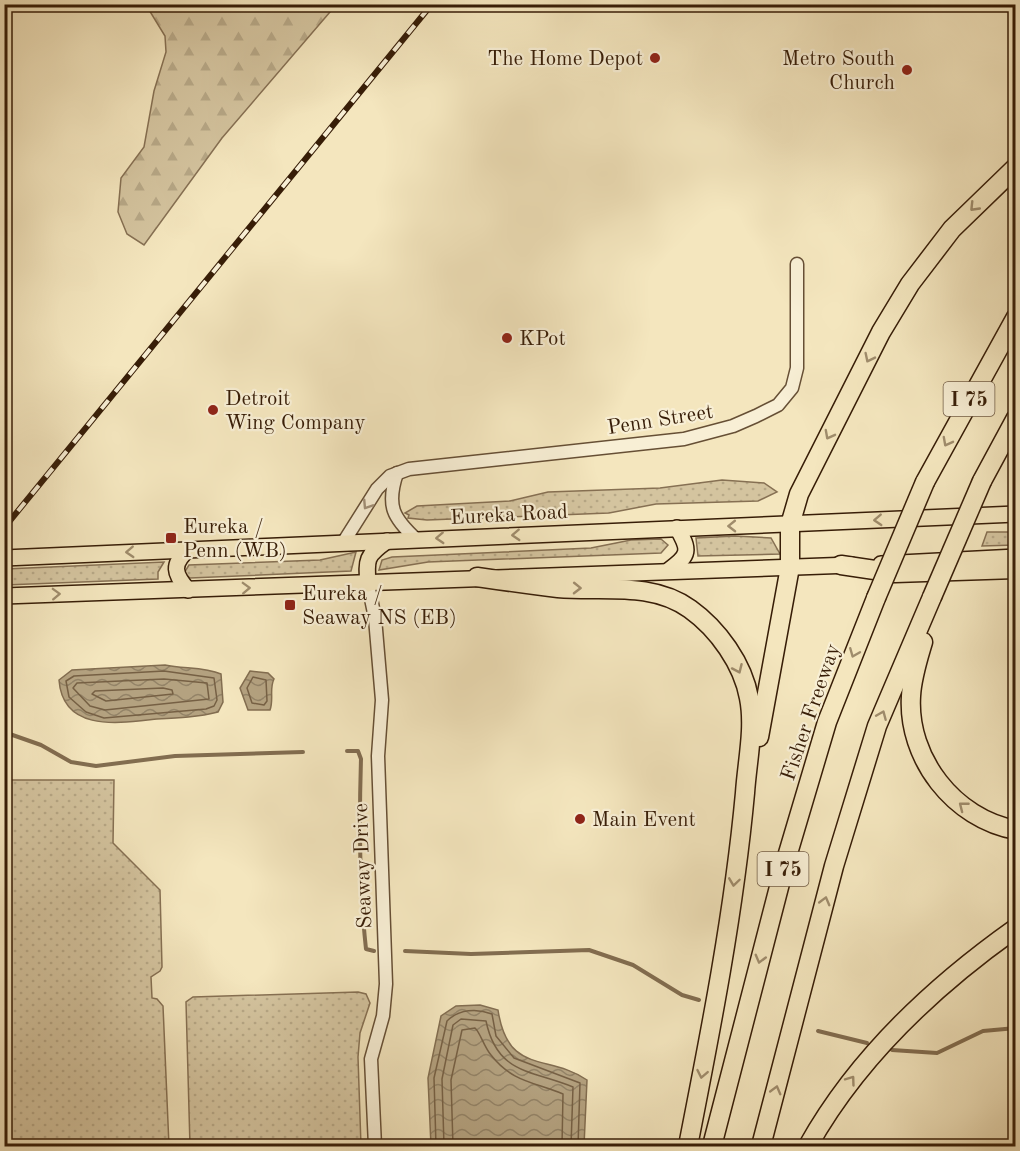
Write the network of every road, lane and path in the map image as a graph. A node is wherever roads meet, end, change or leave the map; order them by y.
1 (1016, 166) edge
2 (797, 264) dead end
3 (1016, 317) edge
4 (1016, 418) edge
5 (397, 473) junction
6 (1016, 514) edge
7 (790, 525) junction
8 (677, 528) junction
9 (417, 540) junction
10 (387, 541) junction
11 (343, 543) junction
12 (189, 549) junction
13 (1016, 557) edge
14 (4, 558) edge
15 (841, 566) junction
16 (790, 567) junction
17 (1016, 569) edge
18 (669, 570) junction
19 (477, 577) junction
20 (368, 584) junction
21 (188, 590) junction
22 (4, 596) edge
23 (932, 597) junction
24 (1016, 830) edge
25 (741, 838) junction
26 (1016, 928) edge
27 (375, 1146) edge
28 (688, 1146) edge
29 (712, 1146) edge
30 (761, 1146) edge
31 (808, 1146) edge

1 -> 7 highway
2 - 5 street, Penn Street
3 -> 29 highway, Fisher Freeway / I 75, bridge
4 - 23 highway, I 75, bridge
5 - 9 street
5 -> 11 street, Penn Street
6 -> 7 main road, Eureka Road
7 -> 8 main road, Eureka Road
7 - 16 highway
8 -> 9 main road, Eureka Road
8 - 18 main road
9 - 10 main road, Eureka Road
10 - 11 main road, Eureka Road
10 - 20 main road
11 - 12 main road, Eureka Road
12 -> 14 main road, Eureka Road
12 - 21 main road
13 - 15 main road
15 - 16 main road
15 - 17 highway
16 - 18 main road
16 - 25 highway
18 - 19 main road
19 - 20 main road
19 -> 25 highway
21 -> 20 main road
20 - 27 street, Seaway Drive
22 -> 21 main road
24 -> 23 highway
30 -> 23 highway, I 75
25 -> 28 highway
31 -> 26 highway

